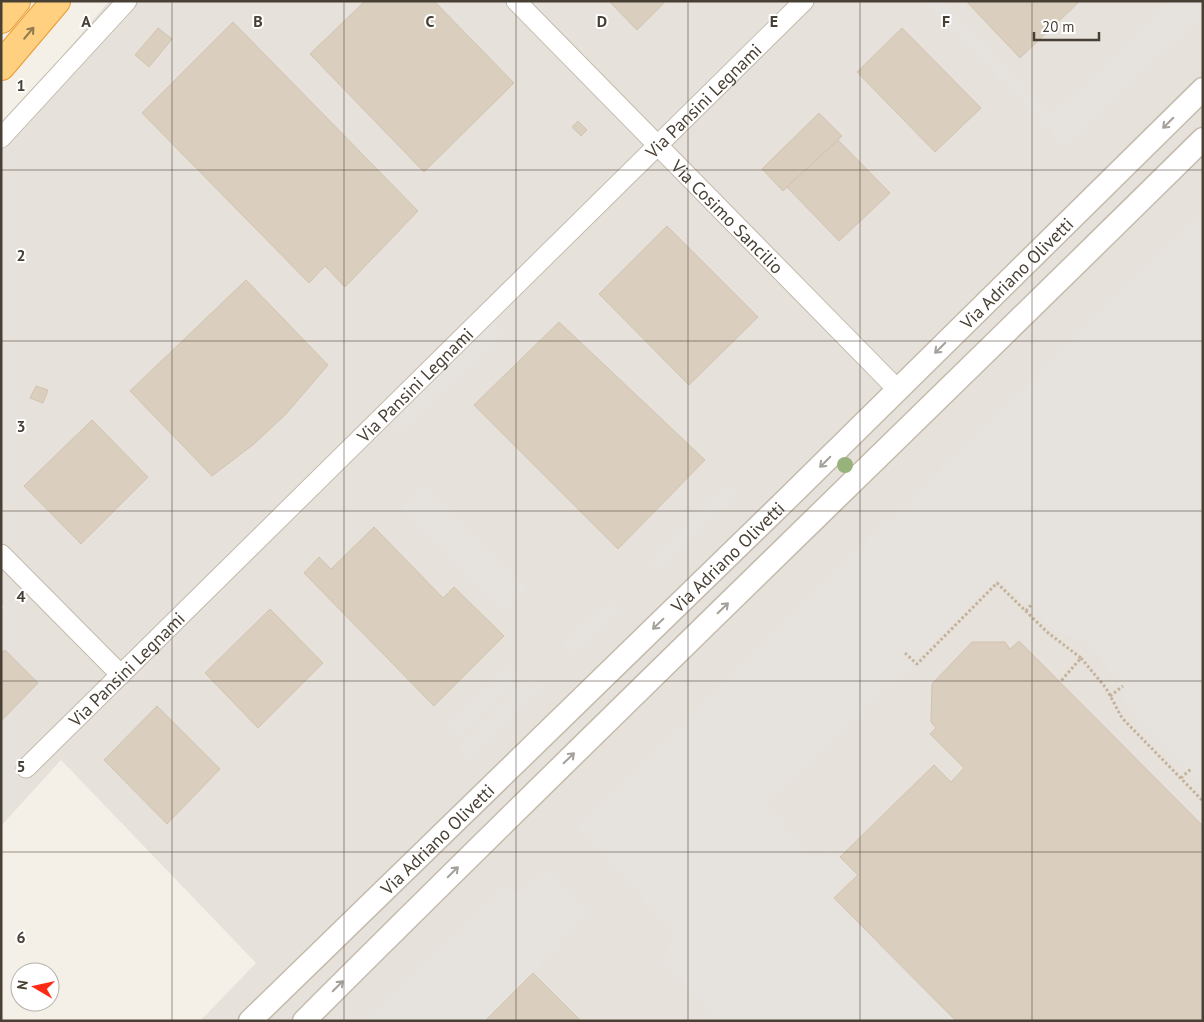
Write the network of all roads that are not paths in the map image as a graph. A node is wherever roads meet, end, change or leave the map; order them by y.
1 (16, 1) edge
2 (56, 1) edge
3 (127, 1) edge
4 (516, 1) edge
5 (804, 1) edge
6 (1, 19) edge
7 (1, 66) edge
8 (1203, 89) edge
9 (1, 138) edge
10 (1203, 139) edge
11 (658, 145) junction
12 (898, 390) junction
13 (1, 554) edge
14 (121, 675) junction
15 (26, 768) dead end
16 (250, 1021) edge
17 (304, 1021) edge

1 - 6 highway
7 -> 2 highway
3 - 9 street
4 - 11 street, Via Cosimo Sancilio
5 - 11 street, Via Pansini Legnami
8 -> 12 street, Via Adriano Olivetti
17 -> 10 street, Via Adriano Olivetti
11 - 12 street, Via Cosimo Sancilio
11 - 14 street, Via Pansini Legnami
12 -> 16 street, Via Adriano Olivetti
13 - 14 street
14 - 15 street, Via Pansini Legnami

